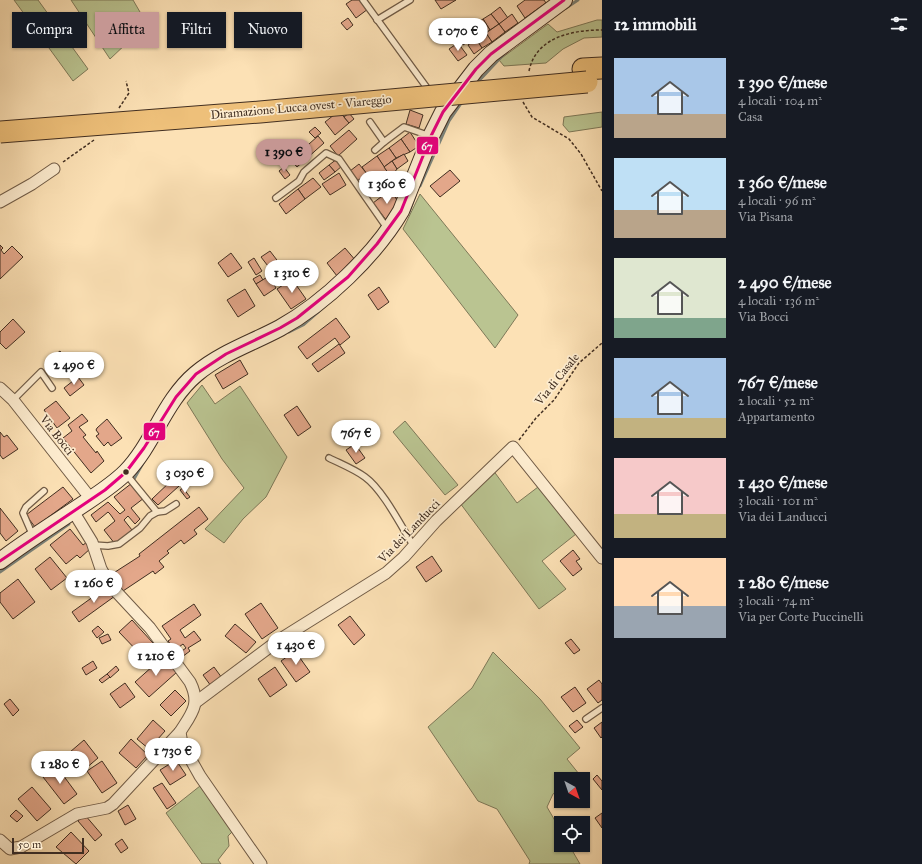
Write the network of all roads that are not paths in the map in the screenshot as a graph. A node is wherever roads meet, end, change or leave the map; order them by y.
1 (363, 0) edge
2 (410, 0) edge
3 (564, 0) edge
4 (377, 20) junction
5 (594, 75) edge
6 (443, 112) junction
7 (0, 119) edge
8 (370, 122) dead end
9 (0, 132) edge
10 (431, 136) junction
11 (384, 142) junction
12 (375, 150) dead end
13 (54, 169) dead end
14 (276, 198) dead end
15 (0, 202) edge
16 (389, 230) junction
17 (0, 388) edge
18 (52, 388) dead end
19 (13, 400) junction
20 (329, 458) dead end
21 (125, 473) junction
22 (44, 492) dead end
23 (91, 499) junction
24 (176, 504) dead end
25 (73, 511) junction
26 (158, 512) junction
27 (34, 538) junction
28 (93, 545) junction
29 (413, 545) junction
30 (602, 558) edge
31 (0, 561) edge
32 (196, 702) junction
33 (602, 708) edge
34 (586, 719) dead end
35 (180, 732) junction
36 (0, 840) edge
37 (261, 864) edge

1 - 4 lane
2 - 4 lane
3 - 6 main road
4 - 6 lane
5 - 7 highway, Diramazione Lucca ovest - Viareggio
5 - 9 highway, Diramazione Lucca ovest - Viareggio, bridge
6 - 10 main road
8 - 11 lane
10 - 11 lane
10 - 16 main road
11 - 12 lane
13 - 15 street
14 - 16 lane
16 - 21 main road
17 - 19 street, Via Bocci
18 - 19 lane
19 - 23 street, Via Bocci
20 - 29 lane
21 - 23 main road
21 - 26 lane
22 - 27 lane
23 - 25 main road
24 - 26 lane
25 - 27 main road
25 - 28 street
26 - 28 lane
27 - 31 main road
28 - 32 street
29 - 30 street, Via dei Landucci
29 - 32 street, Via dei Landucci
32 - 35 street
33 - 34 lane
35 - 36 street
35 - 37 street

